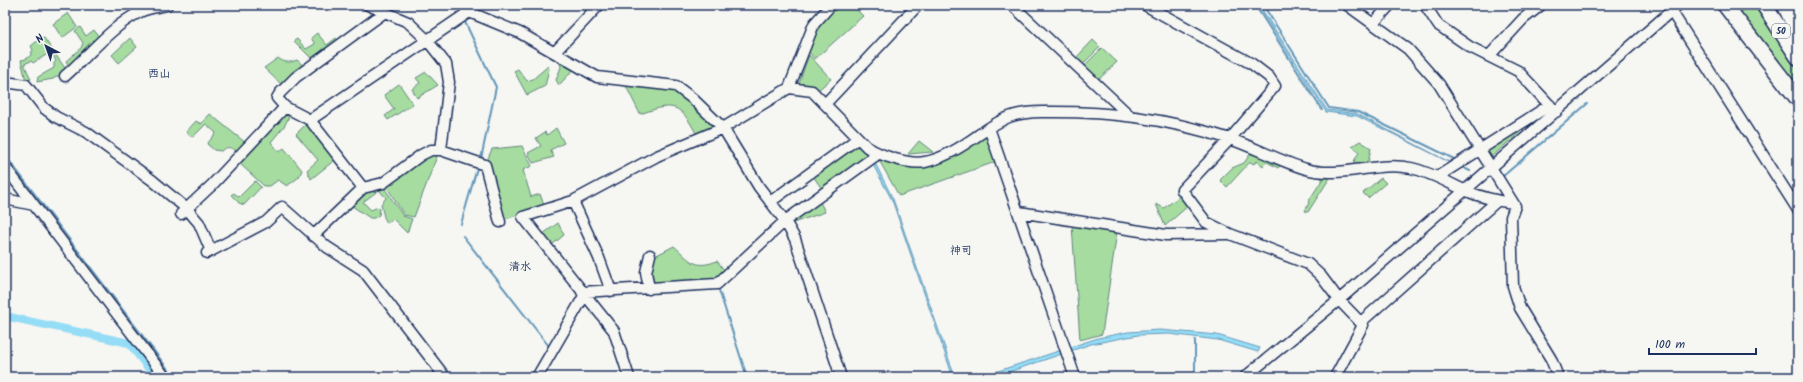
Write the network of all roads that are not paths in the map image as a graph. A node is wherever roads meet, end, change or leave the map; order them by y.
1 (167, 5) edge
2 (368, 5) edge
3 (598, 5) edge
4 (831, 5) edge
5 (918, 5) edge
6 (1012, 5) edge
7 (1145, 5) edge
8 (1347, 5) edge
9 (1390, 5) edge
10 (1425, 5) edge
11 (1541, 5) edge
12 (1725, 5) edge
13 (1764, 5) edge
14 (1785, 5) edge
15 (1673, 7) edge
16 (141, 8) edge
17 (466, 8) edge
18 (385, 12) junction
19 (1373, 24) junction
20 (1798, 33) edge
21 (427, 40) junction
22 (555, 52) junction
23 (1489, 56) junction
24 (1798, 57) edge
25 (65, 76) dead end
26 (5, 82) edge
27 (789, 88) junction
28 (1798, 99) edge
29 (826, 104) junction
30 (285, 108) junction
31 (1553, 108) junction
32 (1129, 115) junction
33 (310, 120) junction
34 (723, 128) junction
35 (989, 128) junction
36 (857, 138) junction
37 (1230, 139) junction
38 (441, 150) junction
39 (1480, 150) junction
40 (878, 154) junction
41 (5, 167) edge
42 (1492, 167) junction
43 (1438, 177) junction
44 (362, 188) junction
45 (1466, 190) junction
46 (5, 199) edge
47 (573, 201) junction
48 (1497, 201) junction
49 (770, 202) junction
50 (1513, 203) junction
51 (34, 205) junction
52 (1798, 210) edge
53 (184, 211) junction
54 (1019, 212) junction
55 (785, 221) junction
56 (500, 222) dead end
57 (1230, 234) junction
58 (313, 236) junction
59 (650, 256) dead end
60 (649, 290) junction
61 (611, 291) junction
62 (583, 294) junction
63 (1339, 300) junction
64 (1361, 322) junction
65 (165, 377) edge
66 (445, 377) edge
67 (537, 377) edge
68 (630, 377) edge
69 (841, 377) edge
70 (1074, 377) edge
71 (1245, 377) edge
72 (1335, 377) edge
73 (1558, 377) edge

1 - 16 street
2 - 18 street
3 - 22 street
4 - 27 street
5 - 29 street
6 - 32 street
7 - 37 street
8 - 19 street
9 - 19 street
10 - 23 street
11 - 23 street
12 - 28 highway
13 - 24 highway, 50
14 - 20 highway
15 - 31 street
15 - 52 street
16 - 25 street
17 - 21 street
17 - 22 street
18 - 21 street
18 - 30 street
19 - 39 street
21 - 33 street
21 - 38 street
22 - 34 street
23 - 31 street
26 - 53 street
27 - 29 street
27 - 34 street
29 - 36 street
30 - 33 street
30 - 53 street
31 - 39 street
31 - 42 street
32 - 35 street
32 - 37 street
33 - 44 street
34 - 47 street
34 - 49 street
35 - 40 street
35 - 54 street
36 - 40 street
36 - 49 street
37 - 43 street
37 - 57 street
38 - 44 street
38 - 56 street
39 - 42 street
39 - 43 street
40 - 55 street
41 - 51 street
42 - 45 street
42 - 50 street
43 - 45 street
44 - 58 street
45 - 48 street
45 - 63 street
46 - 51 street
47 - 61 street
47 - 62 street
48 - 50 street
48 - 64 street
49 - 55 street
50 - 73 street
51 - 65 street
53 - 58 street
54 - 57 street
54 - 70 street
55 - 60 street
55 - 69 street
57 - 63 street
58 - 66 street
59 - 60 street
60 - 61 street
61 - 62 street
62 - 67 street
62 - 68 street
63 - 64 street
63 - 71 street
64 - 72 street

